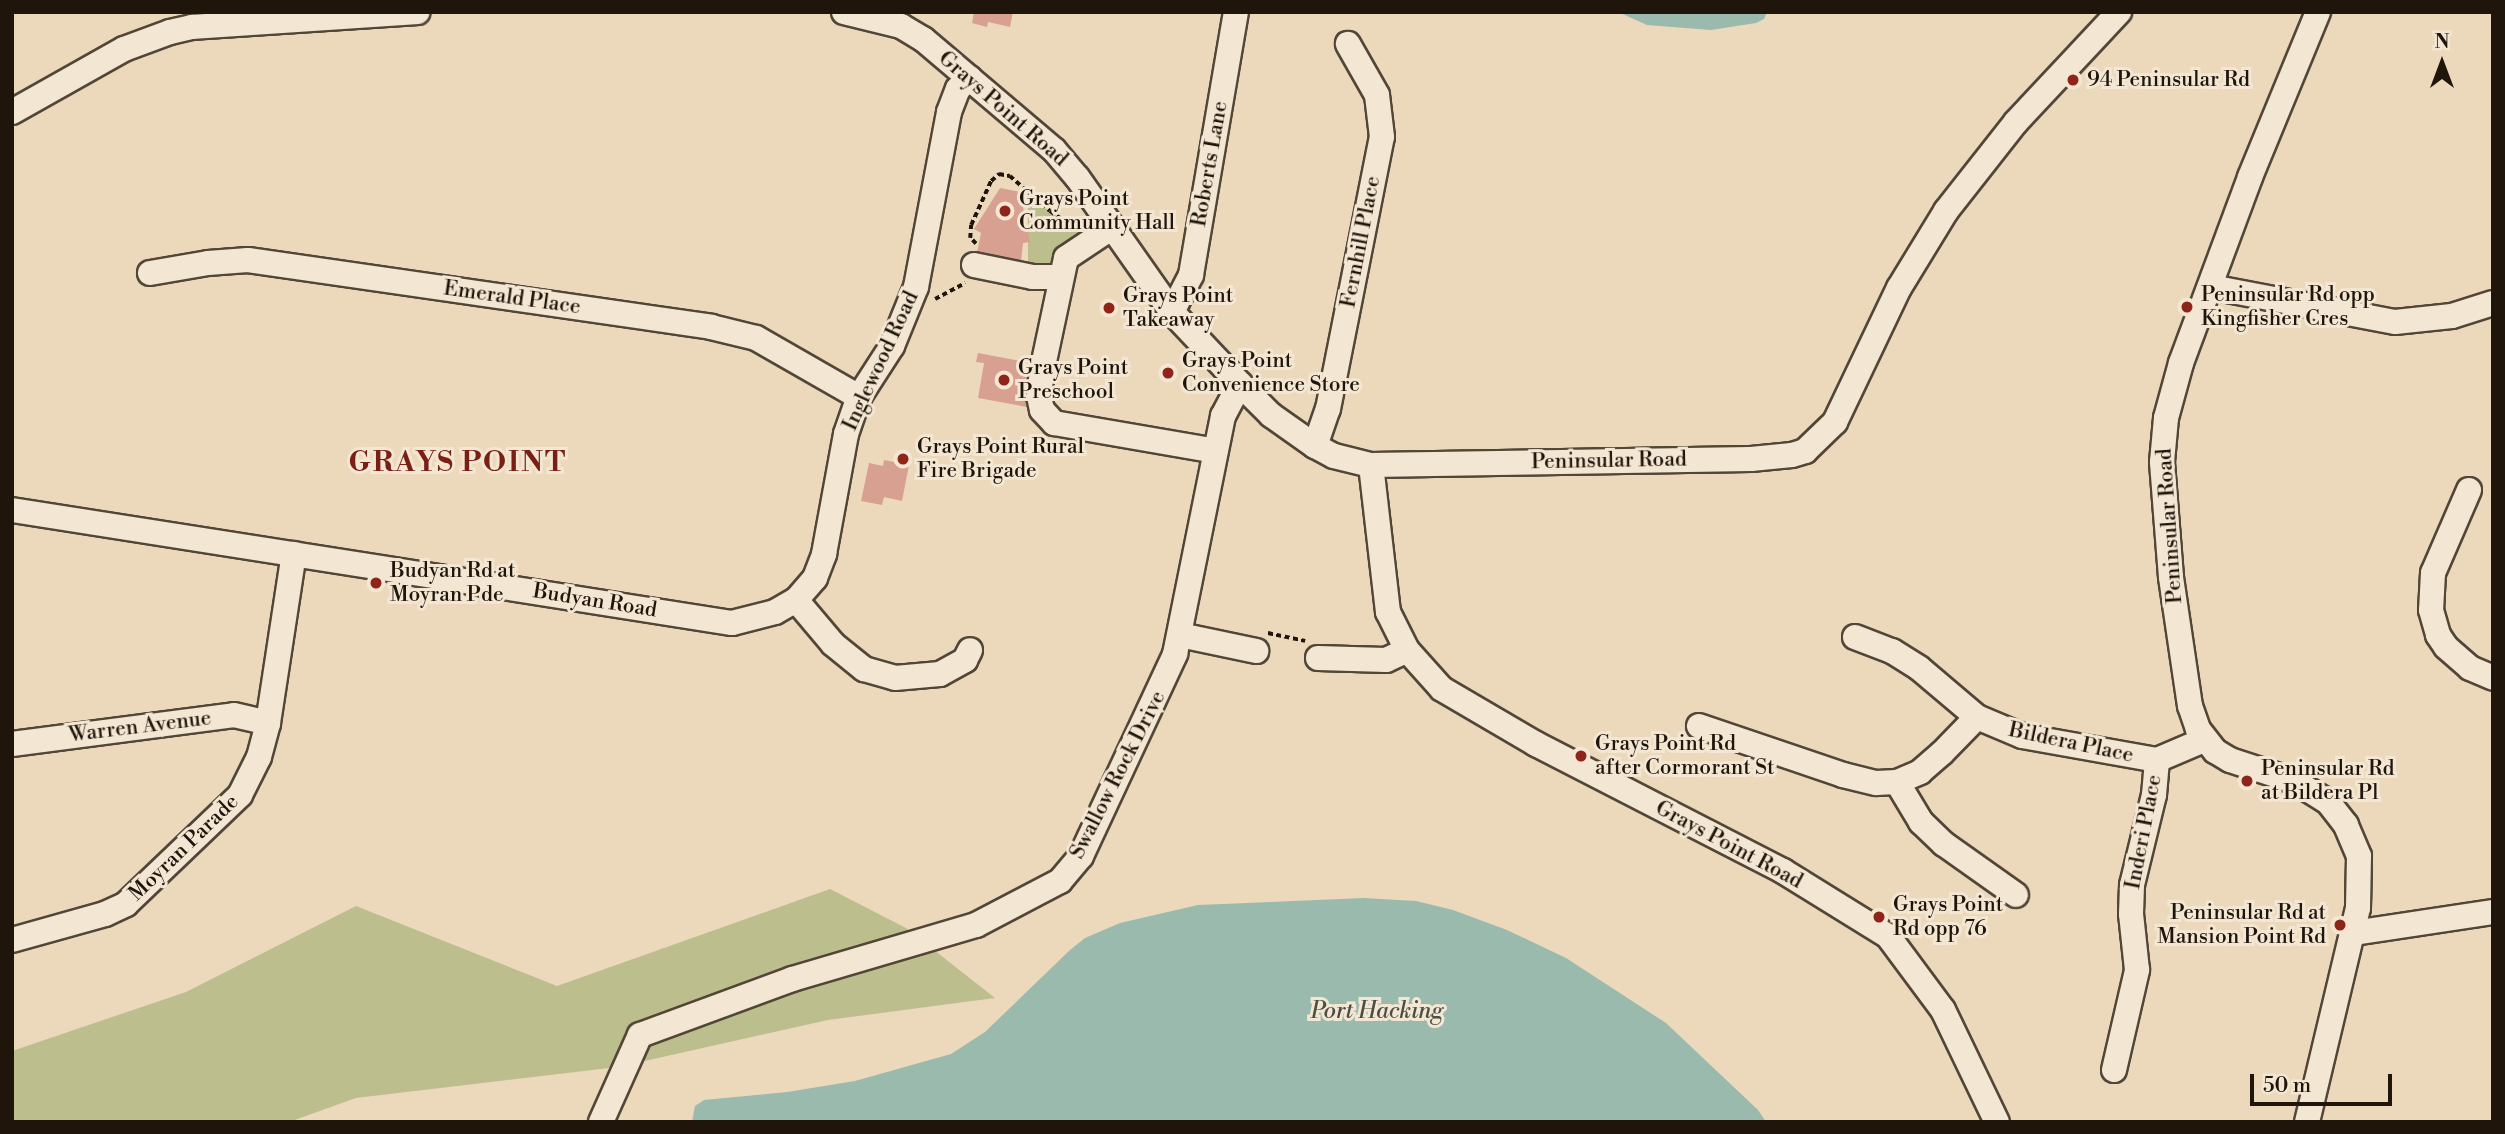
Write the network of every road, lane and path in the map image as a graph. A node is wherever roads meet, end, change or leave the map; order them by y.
1 (418, 12) edge
2 (844, 12) edge
3 (1236, 12) edge
4 (2119, 12) edge
5 (2318, 12) edge
6 (1348, 44) dead end
7 (969, 78) junction
8 (12, 112) edge
9 (1105, 232) junction
10 (974, 265) joint
11 (150, 273) dead end
12 (1060, 277) junction
13 (2211, 287) junction
14 (949, 291) dead end
15 (2493, 303) edge
16 (928, 304) dead end
17 (1172, 312) junction
18 (1240, 384) junction
19 (859, 397) junction
20 (1315, 446) junction
21 (1216, 451) junction
22 (1371, 465) junction
23 (2469, 490) dead end
24 (12, 510) edge
25 (294, 554) junction
26 (796, 600) junction
27 (1180, 635) junction
28 (1855, 637) dead end
29 (970, 650) dead end
30 (1407, 650) junction
31 (1256, 651) dead end
32 (1318, 658) dead end
33 (2493, 678) edge
34 (1977, 717) junction
35 (268, 723) junction
36 (1699, 726) dead end
37 (2204, 740) junction
38 (12, 744) edge
39 (2157, 760) junction
40 (1897, 782) junction
41 (2016, 895) dead end
42 (2493, 912) edge
43 (2353, 933) junction
44 (12, 940) edge
45 (2114, 1070) dead end
46 (600, 1122) edge
47 (1997, 1122) edge
48 (2307, 1122) edge

1 - 8 street
2 - 7 street, Grays Point Road
3 - 17 street, Roberts Lane
4 - 22 street, Peninsular Road
5 - 13 street, Peninsular Road
6 - 20 street, Fernhill Place
7 - 9 street, Grays Point Road
7 - 19 street, Inglewood Road
9 - 10 path
9 - 12 street
9 - 17 street, Grays Point Road
10 - 12 street
11 - 19 street, Emerald Place
12 - 21 street
13 - 15 street
13 - 37 street, Peninsular Road
14 - 16 path
17 - 18 street, Grays Point Road
18 - 20 street, Grays Point Road
18 - 21 street, Swallow Rock Drive
19 - 26 street, Inglewood Road
20 - 22 street, Grays Point Road
21 - 27 street, Swallow Rock Drive
22 - 30 street, Grays Point Road
23 - 33 street
24 - 25 street, Budyan Road
25 - 26 street, Budyan Road
25 - 35 street, Moyran Parade
26 - 29 street
27 - 31 street
27 - 46 street, Swallow Rock Drive
28 - 34 street, Bildera Place
30 - 32 street
30 - 47 street, Grays Point Road
34 - 39 street, Bildera Place
34 - 40 street
35 - 38 street, Warren Avenue
35 - 44 street, Moyran Parade
36 - 40 street
37 - 39 street, Bildera Place
37 - 43 street
39 - 45 street, Inderi Place
40 - 41 street
42 - 43 street
43 - 48 street

